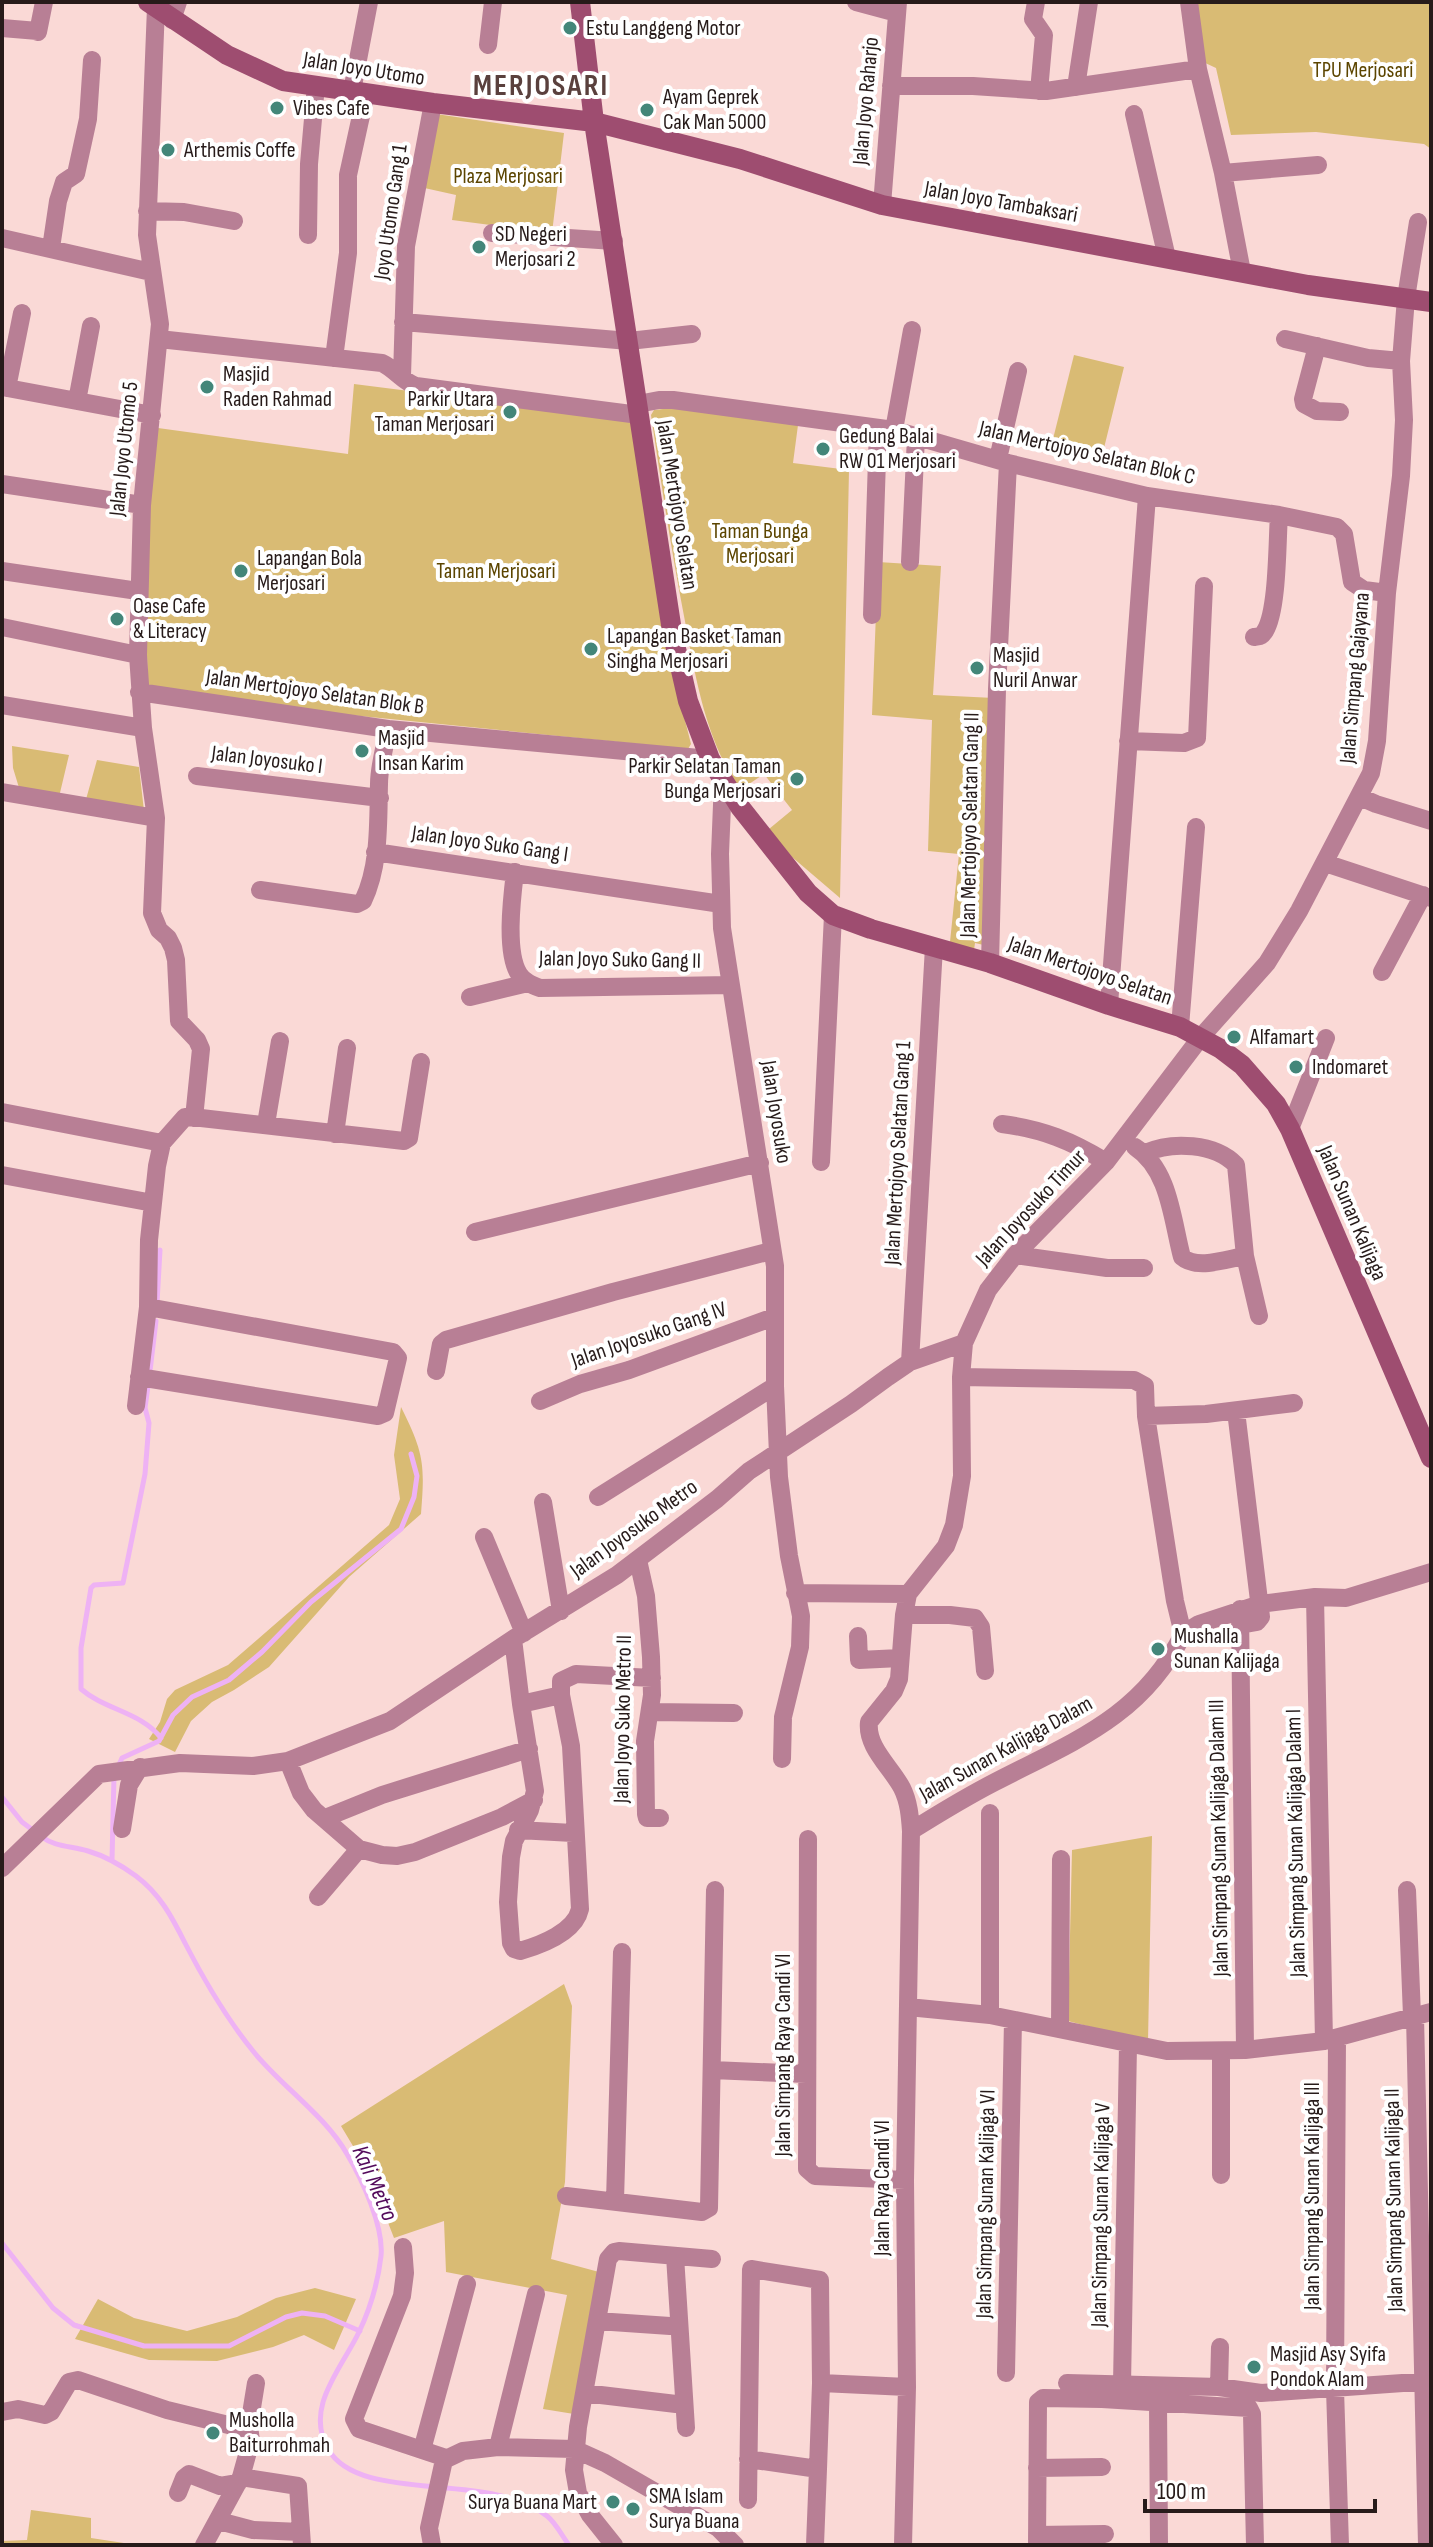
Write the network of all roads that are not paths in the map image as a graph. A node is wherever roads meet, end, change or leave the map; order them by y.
1 (44, 2) edge
2 (369, 2) edge
3 (493, 2) edge
4 (580, 2) edge
5 (856, 2) edge
6 (1036, 2) edge
7 (1089, 2) edge
8 (1189, 2) edge
9 (163, 8) edge
10 (898, 8) edge
11 (2, 28) edge
12 (488, 45) dead end
13 (92, 60) dead end
14 (1198, 69) junction
15 (316, 85) junction
16 (891, 86) junction
17 (1076, 87) junction
18 (1039, 91) junction
19 (359, 92) junction
20 (433, 103) junction
21 (1134, 114) dead end
22 (594, 122) junction
23 (1318, 165) dead end
24 (1223, 173) junction
25 (882, 205) junction
26 (147, 211) junction
27 (234, 221) dead end
28 (1418, 222) dead end
29 (492, 233) dead end
30 (308, 235) dead end
31 (2, 238) edge
32 (614, 241) junction
33 (51, 248) junction
34 (1167, 258) junction
35 (151, 272) junction
36 (1242, 272) junction
37 (1406, 298) junction
38 (1431, 302) edge
39 (22, 313) dead end
40 (403, 322) junction
41 (91, 326) dead end
42 (912, 330) dead end
43 (692, 334) dead end
44 (159, 339) junction
45 (1285, 339) dead end
46 (629, 341) junction
47 (1317, 346) junction
48 (334, 358) junction
49 (1401, 361) junction
50 (1018, 371) dead end
51 (402, 376) junction
52 (4, 387) edge
53 (77, 401) junction
54 (638, 409) junction
55 (1340, 412) dead end
56 (152, 415) junction
57 (886, 429) junction
58 (916, 437) junction
59 (1003, 461) junction
60 (2, 484) edge
61 (1147, 496) junction
62 (142, 505) junction
63 (1279, 515) junction
64 (910, 562) dead end
65 (2, 571) edge
66 (1204, 586) dead end
67 (138, 591) junction
68 (1387, 593) junction
69 (872, 615) dead end
70 (2, 627) edge
71 (1254, 637) dead end
72 (138, 655) junction
73 (145, 693) junction
74 (2, 705) edge
75 (143, 728) junction
76 (388, 729) junction
77 (1128, 741) junction
78 (710, 759) junction
79 (197, 776) dead end
80 (723, 780) junction
81 (2, 792) edge
82 (1360, 797) junction
83 (380, 798) junction
84 (156, 818) junction
85 (1431, 821) edge
86 (1196, 827) dead end
87 (375, 852) junction
88 (1325, 863) junction
89 (515, 872) junction
90 (260, 890) dead end
91 (1427, 897) edge
92 (721, 904) junction
93 (833, 915) junction
94 (934, 947) junction
95 (990, 963) junction
96 (1382, 972) dead end
97 (528, 983) junction
98 (731, 985) junction
99 (470, 997) dead end
100 (1109, 1005) junction
101 (1180, 1027) junction
102 (1201, 1037) junction
103 (1326, 1038) dead end
104 (280, 1041) dead end
105 (347, 1048) dead end
106 (421, 1062) dead end
107 (2, 1112) edge
108 (194, 1118) junction
109 (266, 1124) junction
110 (1002, 1124) dead end
111 (1290, 1129) junction
112 (335, 1134) junction
113 (1124, 1139) junction
114 (162, 1143) junction
115 (1145, 1153) junction
116 (821, 1162) dead end
117 (1106, 1162) junction
118 (760, 1163) junction
119 (2, 1175) edge
120 (153, 1203) junction
121 (1041, 1231) junction
122 (475, 1232) dead end
123 (771, 1251) junction
124 (1015, 1255) junction
125 (1245, 1256) junction
126 (1071, 1262) junction
127 (1144, 1268) dead end
128 (148, 1307) junction
129 (1259, 1316) dead end
130 (774, 1317) junction
131 (964, 1343) junction
132 (910, 1362) junction
133 (436, 1371) dead end
134 (139, 1377) junction
135 (961, 1377) junction
136 (775, 1386) junction
137 (540, 1401) dead end
138 (1294, 1403) dead end
139 (136, 1406) dead end
140 (1236, 1411) junction
141 (1146, 1416) junction
142 (778, 1451) junction
143 (1431, 1458) edge
144 (598, 1497) dead end
145 (543, 1502) dead end
146 (484, 1537) dead end
147 (638, 1560) junction
148 (1431, 1572) edge
149 (795, 1593) junction
150 (908, 1594) junction
151 (1315, 1597) junction
152 (1260, 1604) junction
153 (561, 1611) junction
154 (904, 1615) junction
155 (1240, 1617) junction
156 (1183, 1634) junction
157 (518, 1636) junction
158 (858, 1636) dead end
159 (900, 1658) junction
160 (985, 1671) dead end
161 (652, 1678) junction
162 (561, 1695) junction
163 (521, 1704) junction
164 (650, 1712) junction
165 (734, 1713) dead end
166 (529, 1749) junction
167 (782, 1759) dead end
168 (288, 1761) junction
169 (136, 1768) junction
170 (534, 1800) junction
171 (990, 1813) dead end
172 (325, 1818) junction
173 (660, 1818) dead end
174 (122, 1829) dead end
175 (518, 1830) junction
176 (911, 1831) junction
177 (573, 1833) junction
178 (808, 1839) dead end
179 (359, 1849) junction
180 (1061, 1859) dead end
181 (2, 1868) edge
182 (715, 1890) dead end
183 (1407, 1890) dead end
184 (318, 1897) dead end
185 (622, 1952) dead end
186 (908, 2007) junction
187 (990, 2015) junction
188 (1419, 2015) edge
189 (1013, 2028) junction
190 (1060, 2028) junction
191 (1333, 2043) junction
192 (1128, 2045) junction
193 (1245, 2050) junction
194 (1221, 2051) junction
195 (712, 2070) junction
196 (806, 2074) junction
197 (1221, 2175) dead end
198 (905, 2180) junction
199 (566, 2196) dead end
200 (615, 2201) junction
201 (403, 2247) dead end
202 (675, 2256) junction
203 (712, 2259) dead end
204 (467, 2284) dead end
205 (536, 2294) dead end
206 (597, 2321) junction
207 (670, 2326) dead end
208 (1220, 2347) dead end
209 (1006, 2373) dead end
210 (1426, 2382) edge
211 (256, 2383) dead end
212 (821, 2383) junction
213 (1067, 2383) dead end
214 (1122, 2385) junction
215 (907, 2387) junction
216 (1219, 2387) junction
217 (1335, 2389) junction
218 (584, 2393) junction
219 (1158, 2402) junction
220 (676, 2404) dead end
221 (2, 2412) edge
222 (686, 2428) dead end
223 (249, 2430) junction
224 (423, 2444) junction
225 (498, 2447) junction
226 (574, 2449) junction
227 (450, 2458) junction
228 (748, 2459) junction
229 (1102, 2467) dead end
230 (1037, 2468) junction
231 (818, 2469) junction
232 (239, 2480) junction
233 (178, 2493) dead end
234 (748, 2500) dead end
235 (219, 2521) junction
236 (1105, 2534) dead end
237 (253, 2538) edge
238 (302, 2538) edge
239 (1037, 2540) edge
240 (204, 2545) edge
241 (432, 2545) edge
242 (614, 2545) edge
243 (735, 2545) edge
244 (815, 2545) edge
245 (903, 2545) edge
246 (1159, 2545) edge
247 (1255, 2545) edge
248 (1340, 2545) edge
249 (1427, 2545) edge

1 - 11 street
2 - 19 street
3 - 12 street
4 - 22 main road, Jalan Mertojoyo Selatan
5 - 10 street
6 - 18 street
7 - 17 street
8 - 14 street
9 - 15 main road, Jalan Joyo Utomo
9 - 26 street, Jalan Joyo Utomo 5
10 - 16 street, Jalan Joyo Raharjo
13 - 33 street
14 - 17 street
14 - 24 street
15 - 19 main road, Jalan Joyo Utomo
15 - 30 street
16 - 18 street
16 - 25 street, Jalan Joyo Raharjo
17 - 18 street
19 - 20 main road, Jalan Joyo Utomo
19 - 48 street
20 - 22 main road, Jalan Joyo Utomo
20 - 40 street, Joyo Utomo Gang 1
21 - 34 street
22 - 25 main road, Jalan Joyo Tambaksari
22 - 32 main road, Jalan Mertojoyo Selatan
23 - 24 street
24 - 36 street
25 - 34 main road, Jalan Joyo Tambaksari
26 - 27 street
26 - 35 street, Jalan Joyo Utomo 5
28 - 37 street, Jalan Simpang Gajayana
29 - 32 street
31 - 33 street
32 - 46 main road, Jalan Mertojoyo Selatan
33 - 35 street
34 - 36 main road, Jalan Joyo Tambaksari
35 - 44 street, Jalan Joyo Utomo 5
36 - 37 main road, Jalan Joyo Tambaksari
37 - 38 main road
37 - 49 street, Jalan Simpang Gajayana
39 - 52 street
40 - 46 street
40 - 51 street, Joyo Utomo Gang 1
41 - 53 street
42 - 57 street
43 - 46 street
44 - 48 street, Jalan Mertojoyo Selatan Blok C
44 - 56 street, Jalan Joyo Utomo 5
45 - 47 street
46 - 54 main road, Jalan Mertojoyo Selatan
47 - 49 street
47 - 55 street
48 - 51 street, Jalan Mertojoyo Selatan Blok C
49 - 68 street, Jalan Simpang Gajayana
50 - 59 street, Jalan Mertojoyo Selatan Gang II
51 - 54 street, Jalan Mertojoyo Selatan Blok C
52 - 53 street
53 - 56 street
54 - 57 street, Jalan Mertojoyo Selatan Blok C
54 - 78 main road, Jalan Mertojoyo Selatan
56 - 62 street, Jalan Joyo Utomo 5
57 - 58 street, Jalan Mertojoyo Selatan Blok C
57 - 69 street
58 - 59 street, Jalan Mertojoyo Selatan Blok C
58 - 64 street
59 - 61 street, Jalan Mertojoyo Selatan Blok C
59 - 95 street, Jalan Mertojoyo Selatan Gang II
60 - 62 street
61 - 63 street, Jalan Mertojoyo Selatan Blok C
61 - 77 street
62 - 67 street, Jalan Joyo Utomo 5
63 - 68 street, Jalan Mertojoyo Selatan Blok C
63 - 71 street
65 - 67 street
66 - 77 street
67 - 72 street, Jalan Joyo Utomo 5
68 - 82 street, Jalan Simpang Gajayana
70 - 72 street
72 - 73 street, Jalan Joyo Utomo 5
73 - 75 street, Jalan Joyo Utomo 5
73 - 76 street, Jalan Mertojoyo Selatan Blok B
74 - 75 street
75 - 84 street, Jalan Joyo Utomo 5
76 - 78 street, Jalan Mertojoyo Selatan Blok B
76 - 83 street
77 - 100 street
78 - 80 main road, Jalan Mertojoyo Selatan
79 - 83 street, Jalan Joyosuko I
80 - 92 street, Jalan Joyosuko
80 - 93 main road, Jalan Mertojoyo Selatan
81 - 84 street
82 - 85 street
82 - 88 street, Jalan Simpang Gajayana
83 - 87 street
84 - 108 street, Jalan Joyo Utomo 5
86 - 101 street
87 - 89 street, Jalan Joyo Suko Gang I
87 - 90 street
88 - 91 street
88 - 102 street, Jalan Simpang Gajayana
89 - 92 street, Jalan Joyo Suko Gang I
89 - 97 street, Jalan Joyo Suko Gang II
91 - 96 street
92 - 98 street, Jalan Joyosuko
93 - 94 main road, Jalan Mertojoyo Selatan
93 - 116 street
94 - 95 main road, Jalan Mertojoyo Selatan
94 - 132 street, Jalan Mertojoyo Selatan Gang 1
95 - 100 main road, Jalan Mertojoyo Selatan
97 - 98 street, Jalan Joyo Suko Gang II
97 - 99 street
98 - 118 street, Jalan Joyosuko
100 - 101 main road, Jalan Mertojoyo Selatan
101 - 102 main road, Jalan Sunan Kalijaga
102 - 111 main road, Jalan Sunan Kalijaga
102 - 113 street, Jalan Joyosuko Timur
103 - 111 street
104 - 109 street
105 - 112 street
106 - 112 street
107 - 114 street
108 - 109 street
108 - 114 street
109 - 112 street
110 - 117 street
111 - 143 main road, Jalan Sunan Kalijaga
113 - 115 street
113 - 117 street, Jalan Joyosuko Timur
114 - 120 street
115 - 125 street
115 - 125 street
117 - 121 street, Jalan Joyosuko Timur
118 - 122 street
118 - 123 street, Jalan Joyosuko
119 - 120 street
120 - 128 street
121 - 124 street, Jalan Joyosuko Timur
121 - 126 street
123 - 130 street, Jalan Joyosuko
123 - 133 street
124 - 126 street
124 - 131 street, Jalan Joyosuko Timur
125 - 129 street
126 - 127 street
128 - 134 street
128 - 134 street
130 - 136 street, Jalan Joyosuko
130 - 137 street, Jalan Joyosuko Gang IV
131 - 132 street, Jalan Joyosuko Metro
131 - 135 street, Jalan Joyosuko Timur
132 - 142 street, Jalan Joyosuko Metro
134 - 139 street
135 - 141 street
135 - 150 street, Jalan Joyosuko Timur
136 - 142 street, Jalan Joyosuko
136 - 144 street
138 - 140 street
140 - 141 street
140 - 152 street
141 - 156 street
142 - 147 street, Jalan Joyosuko Metro
142 - 149 street, Jalan Joyosuko
145 - 153 street
146 - 157 street
147 - 153 street, Jalan Joyosuko Metro
147 - 161 street, Jalan Joyo Suko Metro II
148 - 151 street
149 - 150 street
149 - 167 street, Jalan Joyosuko
150 - 154 street, Jalan Joyosuko Timur
151 - 152 street
151 - 191 street, Jalan Simpang Sunan Kalijaga Dalam I
152 - 155 street
153 - 157 street, Jalan Joyosuko Metro
154 - 159 street, Jalan Joyosuko Timur
154 - 160 street
155 - 156 street
155 - 193 street, Jalan Simpang Sunan Kalijaga Dalam III
156 - 176 street, Jalan Sunan Kalijaga Dalam
157 - 163 street
157 - 168 street, Jalan Joyosuko Metro
158 - 159 street
159 - 176 street, Jalan Joyosuko Timur
161 - 162 street
161 - 164 street, Jalan Joyo Suko Metro II
162 - 163 street
162 - 177 street
163 - 166 street
164 - 165 street
164 - 173 street, Jalan Joyo Suko Metro II
166 - 170 street
166 - 172 street
168 - 169 street, Jalan Joyosuko Metro
168 - 172 street
169 - 174 street
169 - 181 street, Jalan Joyosuko Metro
170 - 175 street
170 - 179 street
171 - 187 street
172 - 179 street
175 - 177 street
175 - 177 street
176 - 186 street, Jalan Raya Candi VI
178 - 196 street, Jalan Simpang Raya Candi VI
179 - 184 street
180 - 190 street
182 - 195 street
183 - 188 street, Jalan Simpang Sunan Kalijaga II
185 - 200 street
186 - 187 street
186 - 198 street, Jalan Raya Candi VI
187 - 189 street
188 - 191 street
188 - 210 street, Jalan Simpang Sunan Kalijaga II
189 - 190 street
189 - 209 street, Jalan Simpang Sunan Kalijaga VI
190 - 192 street
191 - 193 street
191 - 217 street, Jalan Simpang Sunan Kalijaga III
192 - 194 street
192 - 214 street, Jalan Simpang Sunan Kalijaga V
193 - 194 street
194 - 197 street
195 - 196 street
195 - 200 street
196 - 198 street, Jalan Simpang Raya Candi VI
198 - 215 street, Jalan Raya Candi VI
199 - 200 street
201 - 224 street
202 - 203 street
202 - 206 street
202 - 222 street
204 - 224 street
205 - 225 street
206 - 207 street
206 - 218 street
208 - 216 street
210 - 217 street
210 - 249 street, Jalan Simpang Sunan Kalijaga II
211 - 223 street
212 - 215 street
212 - 228 street
212 - 231 street
213 - 214 street
214 - 216 street
215 - 245 street, Jalan Raya Candi VI
216 - 217 street
217 - 248 street, Jalan Simpang Sunan Kalijaga III
218 - 220 street
218 - 226 street
219 - 230 street
219 - 246 street
219 - 247 street
221 - 223 street
223 - 232 street
224 - 227 street
225 - 226 street
225 - 227 street
226 - 242 street
226 - 243 street
227 - 241 street
228 - 231 street
228 - 234 street
229 - 230 street
230 - 239 street
231 - 244 street
232 - 233 street
232 - 235 street
232 - 238 street
235 - 237 street
235 - 240 street
236 - 239 street
237 - 238 street

